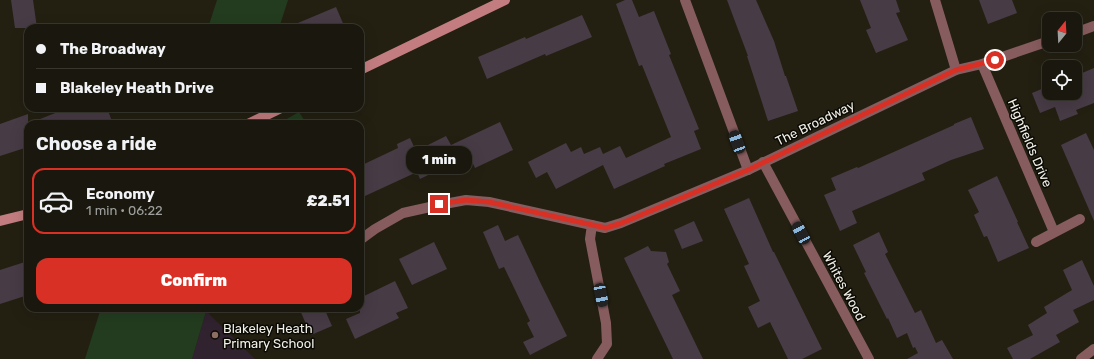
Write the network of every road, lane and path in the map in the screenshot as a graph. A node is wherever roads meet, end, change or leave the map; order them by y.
1 (505, 0) edge
2 (685, 0) edge
3 (935, 0) edge
4 (1094, 26) edge
5 (1082, 30) edge
6 (1042, 44) edge
7 (982, 64) junction
8 (364, 68) edge
9 (956, 70) junction
10 (273, 112) edge
11 (256, 120) edge
12 (763, 162) junction
13 (748, 170) junction
14 (24, 215) edge
15 (1080, 219) dead end
16 (0, 221) edge
17 (592, 225) junction
18 (1054, 232) junction
19 (364, 237) edge
20 (1036, 242) dead end
21 (1094, 349) edge
22 (597, 359) edge
23 (869, 359) edge
24 (1081, 359) edge

1 - 8 street
2 - 13 street
3 - 9 street
4 - 5 street
6 - 7 street, The Broadway
7 - 9 street, The Broadway
7 - 18 street, Highfields Drive
9 - 12 street, The Broadway
10 - 11 street
12 - 13 street, The Broadway
12 - 23 street, Whites Wood
13 - 17 street, The Broadway
14 - 16 street
15 - 18 street
17 - 19 street, The Broadway
17 - 22 street
18 - 20 street
21 - 24 street

